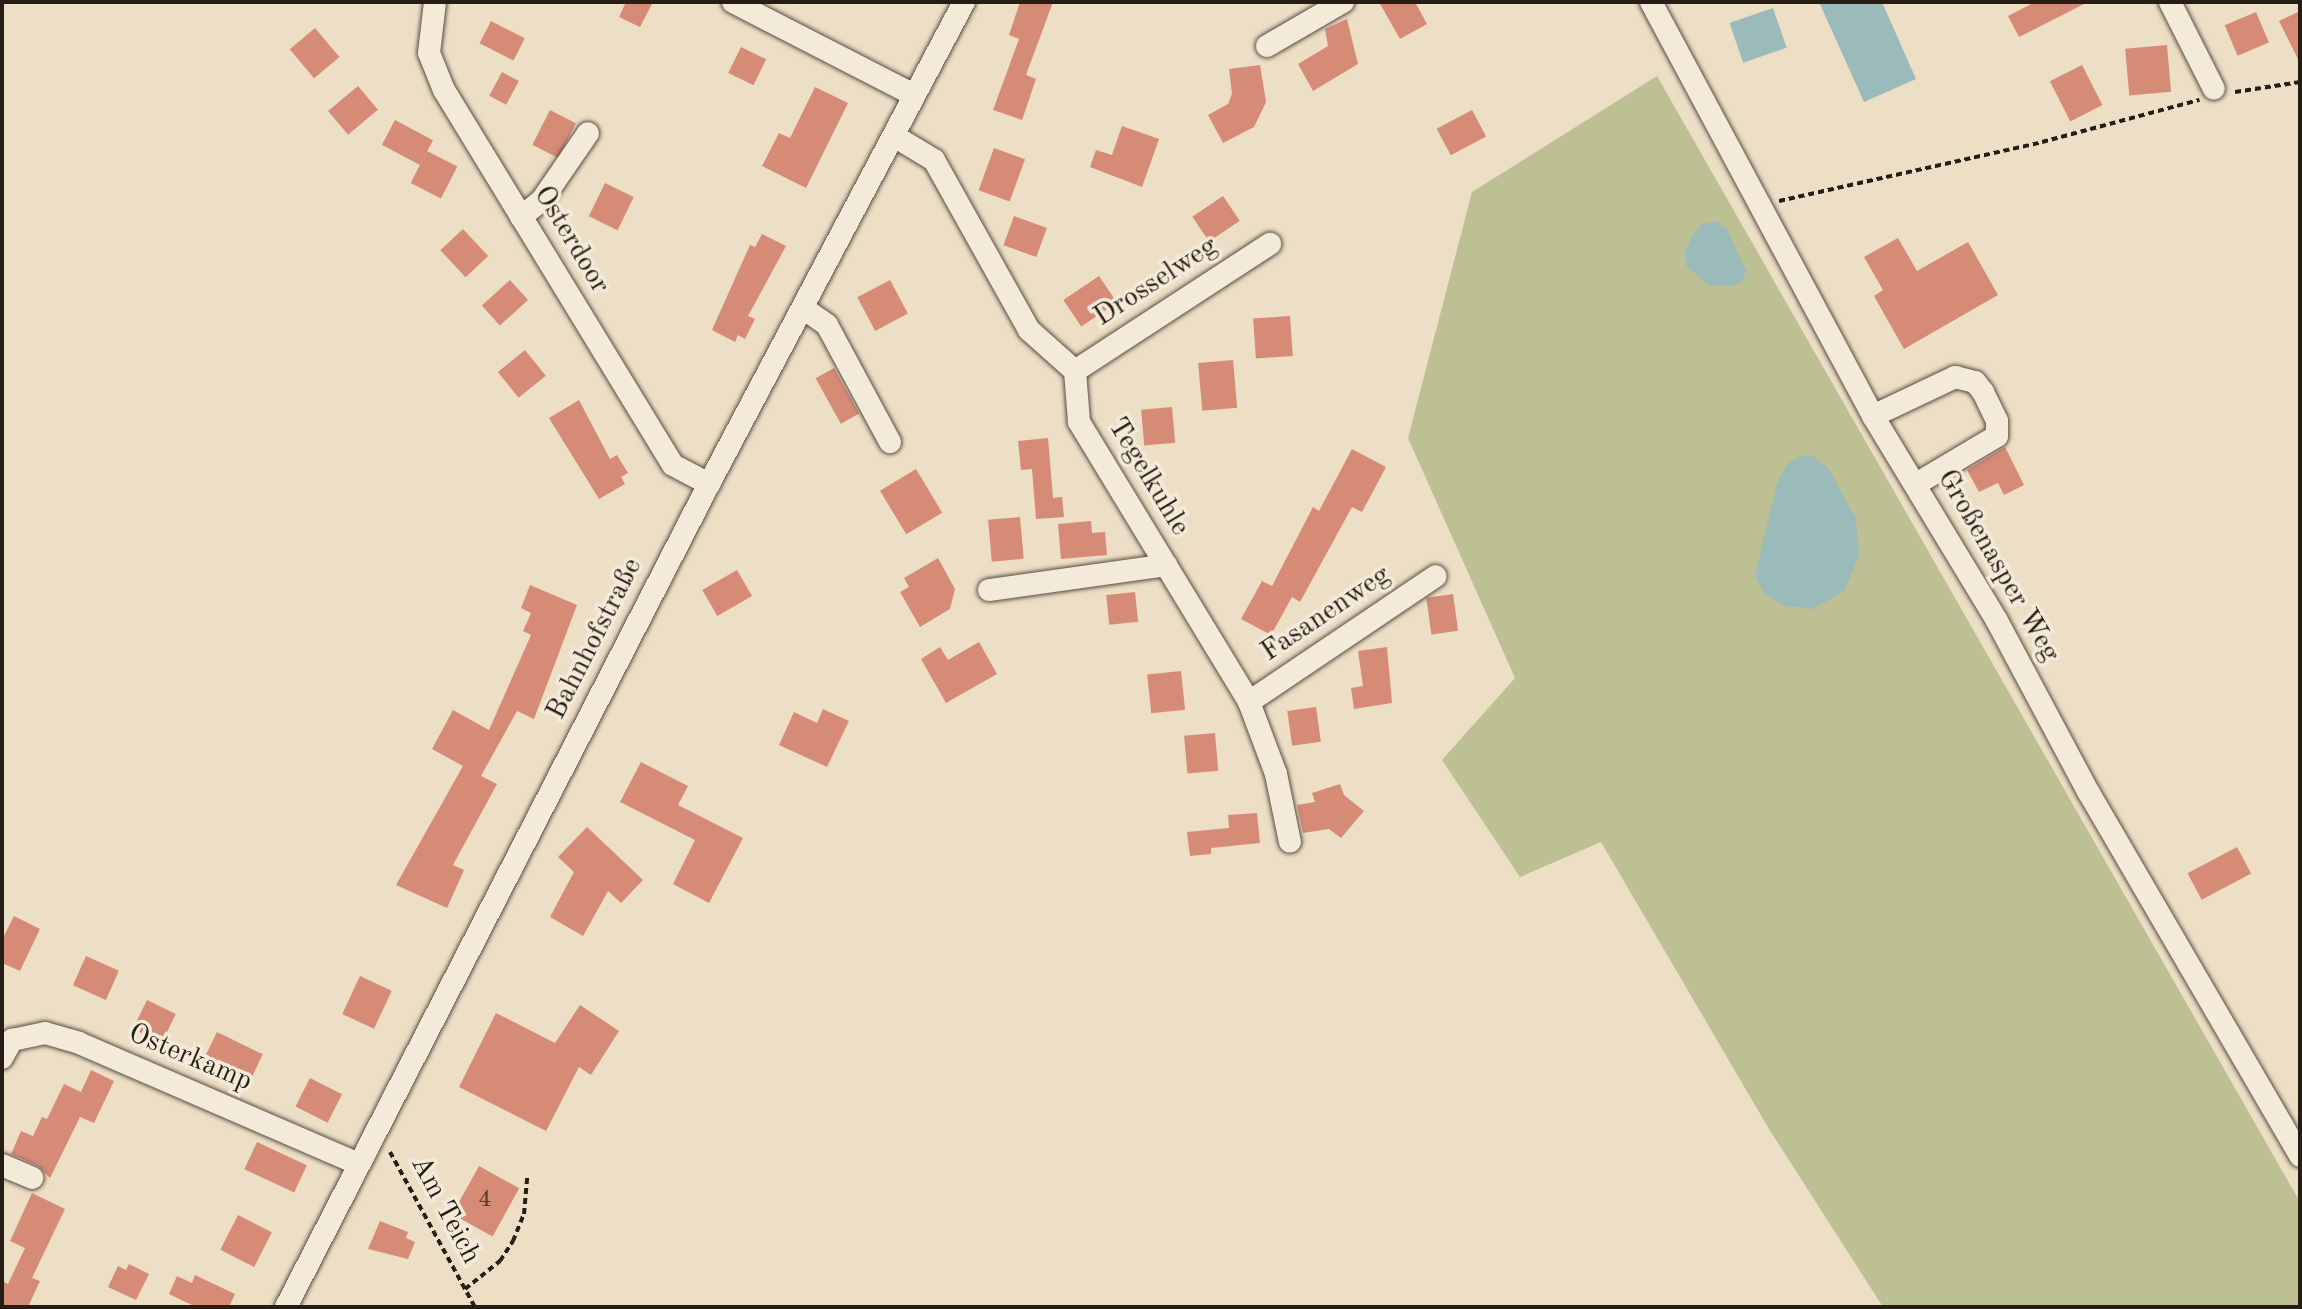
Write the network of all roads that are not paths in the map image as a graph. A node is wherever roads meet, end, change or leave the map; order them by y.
1 (435, 2) edge
2 (733, 2) edge
3 (964, 2) edge
4 (1343, 2) edge
5 (1651, 2) edge
6 (2170, 2) edge
7 (1267, 46) dead end
8 (2217, 92) road end
9 (912, 94) junction
10 (588, 133) dead end
11 (894, 136) junction
12 (521, 217) junction
13 (1270, 244) dead end
14 (803, 308) junction
15 (1075, 371) junction
16 (1873, 416) junction
17 (890, 442) dead end
18 (709, 484) junction
19 (1916, 484) junction
20 (1166, 565) junction
21 (1436, 576) dead end
22 (989, 590) dead end
23 (1249, 702) junction
24 (1290, 842) dead end
25 (2, 1058) edge
26 (2300, 1156) edge
27 (359, 1164) junction
28 (2, 1165) edge
29 (32, 1178) dead end
30 (286, 1307) edge

1 - 12 street, Osterdoor
2 - 9 street
3 - 9 street, Bahnhofstraße
4 - 7 street
5 - 16 street, Großenasper Weg
6 - 8 street
9 - 11 street, Bahnhofstraße
10 - 12 street
11 - 14 street, Bahnhofstraße
11 - 15 street
12 - 18 street, Osterdoor
13 - 15 street, Drosselweg
14 - 17 street
14 - 18 street, Bahnhofstraße
15 - 20 street, Tegelkuhle
16 - 19 street, Großenasper Weg
16 - 19 street
18 - 27 street, Bahnhofstraße
19 - 26 street, Großenasper Weg
20 - 22 street
20 - 23 street, Tegelkuhle
21 - 23 street, Fasanenweg
23 - 24 street, Tegelkuhle
25 - 27 street, Osterkamp
27 - 30 street, Bahnhofstraße
28 - 29 street

